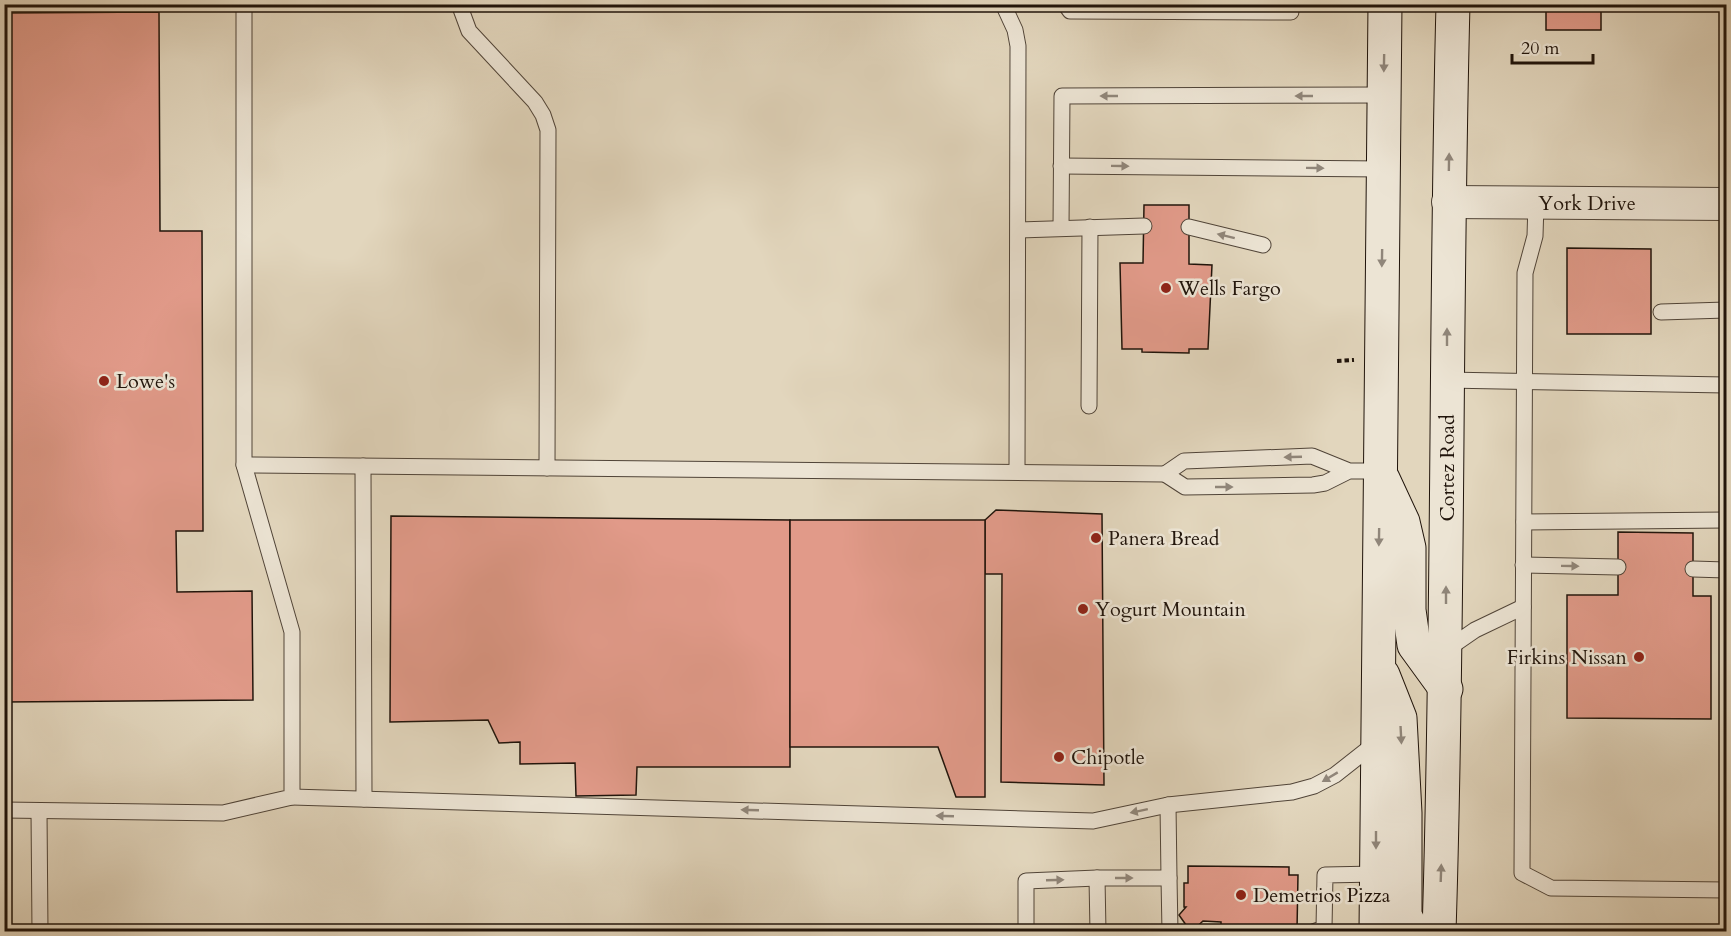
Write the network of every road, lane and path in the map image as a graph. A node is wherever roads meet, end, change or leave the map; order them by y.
1 (244, 4) edge
2 (459, 4) edge
3 (1003, 4) edge
4 (1065, 4) edge
5 (1290, 4) edge
6 (1385, 4) edge
7 (1453, 4) edge
8 (1384, 95) junction
9 (1062, 165) junction
10 (1383, 169) junction
11 (1448, 202) junction
12 (1536, 203) junction
13 (1726, 204) edge
14 (1144, 226) dead end
15 (1090, 227) junction
16 (1189, 227) dead end
17 (1062, 228) junction
18 (1019, 230) junction
19 (1263, 245) dead end
20 (1726, 310) edge
21 (1661, 312) dead end
22 (1447, 380) junction
23 (1523, 382) junction
24 (1726, 385) edge
25 (1089, 406) dead end
26 (244, 465) junction
27 (363, 466) junction
28 (547, 468) junction
29 (1017, 471) junction
30 (1364, 471) junction
31 (1165, 474) junction
32 (1726, 520) edge
33 (1524, 522) junction
34 (1523, 565) junction
35 (1618, 567) dead end
36 (1692, 569) dead end
37 (1726, 570) edge
38 (1522, 607) junction
39 (1446, 650) junction
40 (1377, 660) junction
41 (1446, 689) junction
42 (1377, 742) junction
43 (292, 797) junction
44 (364, 799) junction
45 (1168, 805) junction
46 (4, 810) edge
47 (39, 811) junction
48 (1376, 874) junction
49 (1097, 878) junction
50 (1169, 878) junction
51 (1726, 890) edge
52 (40, 932) edge
53 (1026, 932) edge
54 (1098, 932) edge
55 (1170, 932) edge
56 (1313, 932) edge
57 (1376, 932) edge
58 (1413, 932) edge
59 (1439, 932) edge

1 - 26 lane
2 - 28 lane
3 - 18 lane
4 - 5 lane
6 -> 8 main road
11 -> 7 main road, Cortez Road
8 -> 9 lane
8 - 10 main road
9 -> 10 lane
9 - 17 lane
10 -> 30 main road
11 - 12 street, York Drive
22 -> 11 main road, Cortez Road
12 - 13 street, York Drive
12 - 23 lane
14 - 15 lane
15 - 17 lane
15 - 25 lane
19 -> 16 lane
17 - 18 lane
18 - 29 lane
20 - 21 lane
22 - 23 lane
39 -> 22 main road, Cortez Road
23 - 24 lane
23 - 33 lane
26 - 27 lane
26 - 43 lane
27 - 28 lane
27 - 44 lane
28 - 29 lane
29 - 31 lane
31 -> 30 lane
30 -> 31 lane
30 -> 40 main road
30 - 41 main road
32 - 33 lane
33 - 34 lane
34 -> 35 lane
34 - 38 lane
36 - 37 lane
38 - 39 lane
38 - 51 lane
39 - 41 main road, Cortez Road
40 - 42 main road
40 -> 58 main road
59 -> 41 main road, Cortez Road
42 -> 45 lane
42 -> 48 main road
43 - 44 lane
43 - 47 lane
45 -> 44 lane
45 - 50 lane
46 - 47 lane
47 - 52 lane
48 - 56 lane
48 - 57 main road
49 -> 50 lane
53 -> 49 lane
49 - 54 lane
50 - 55 lane

